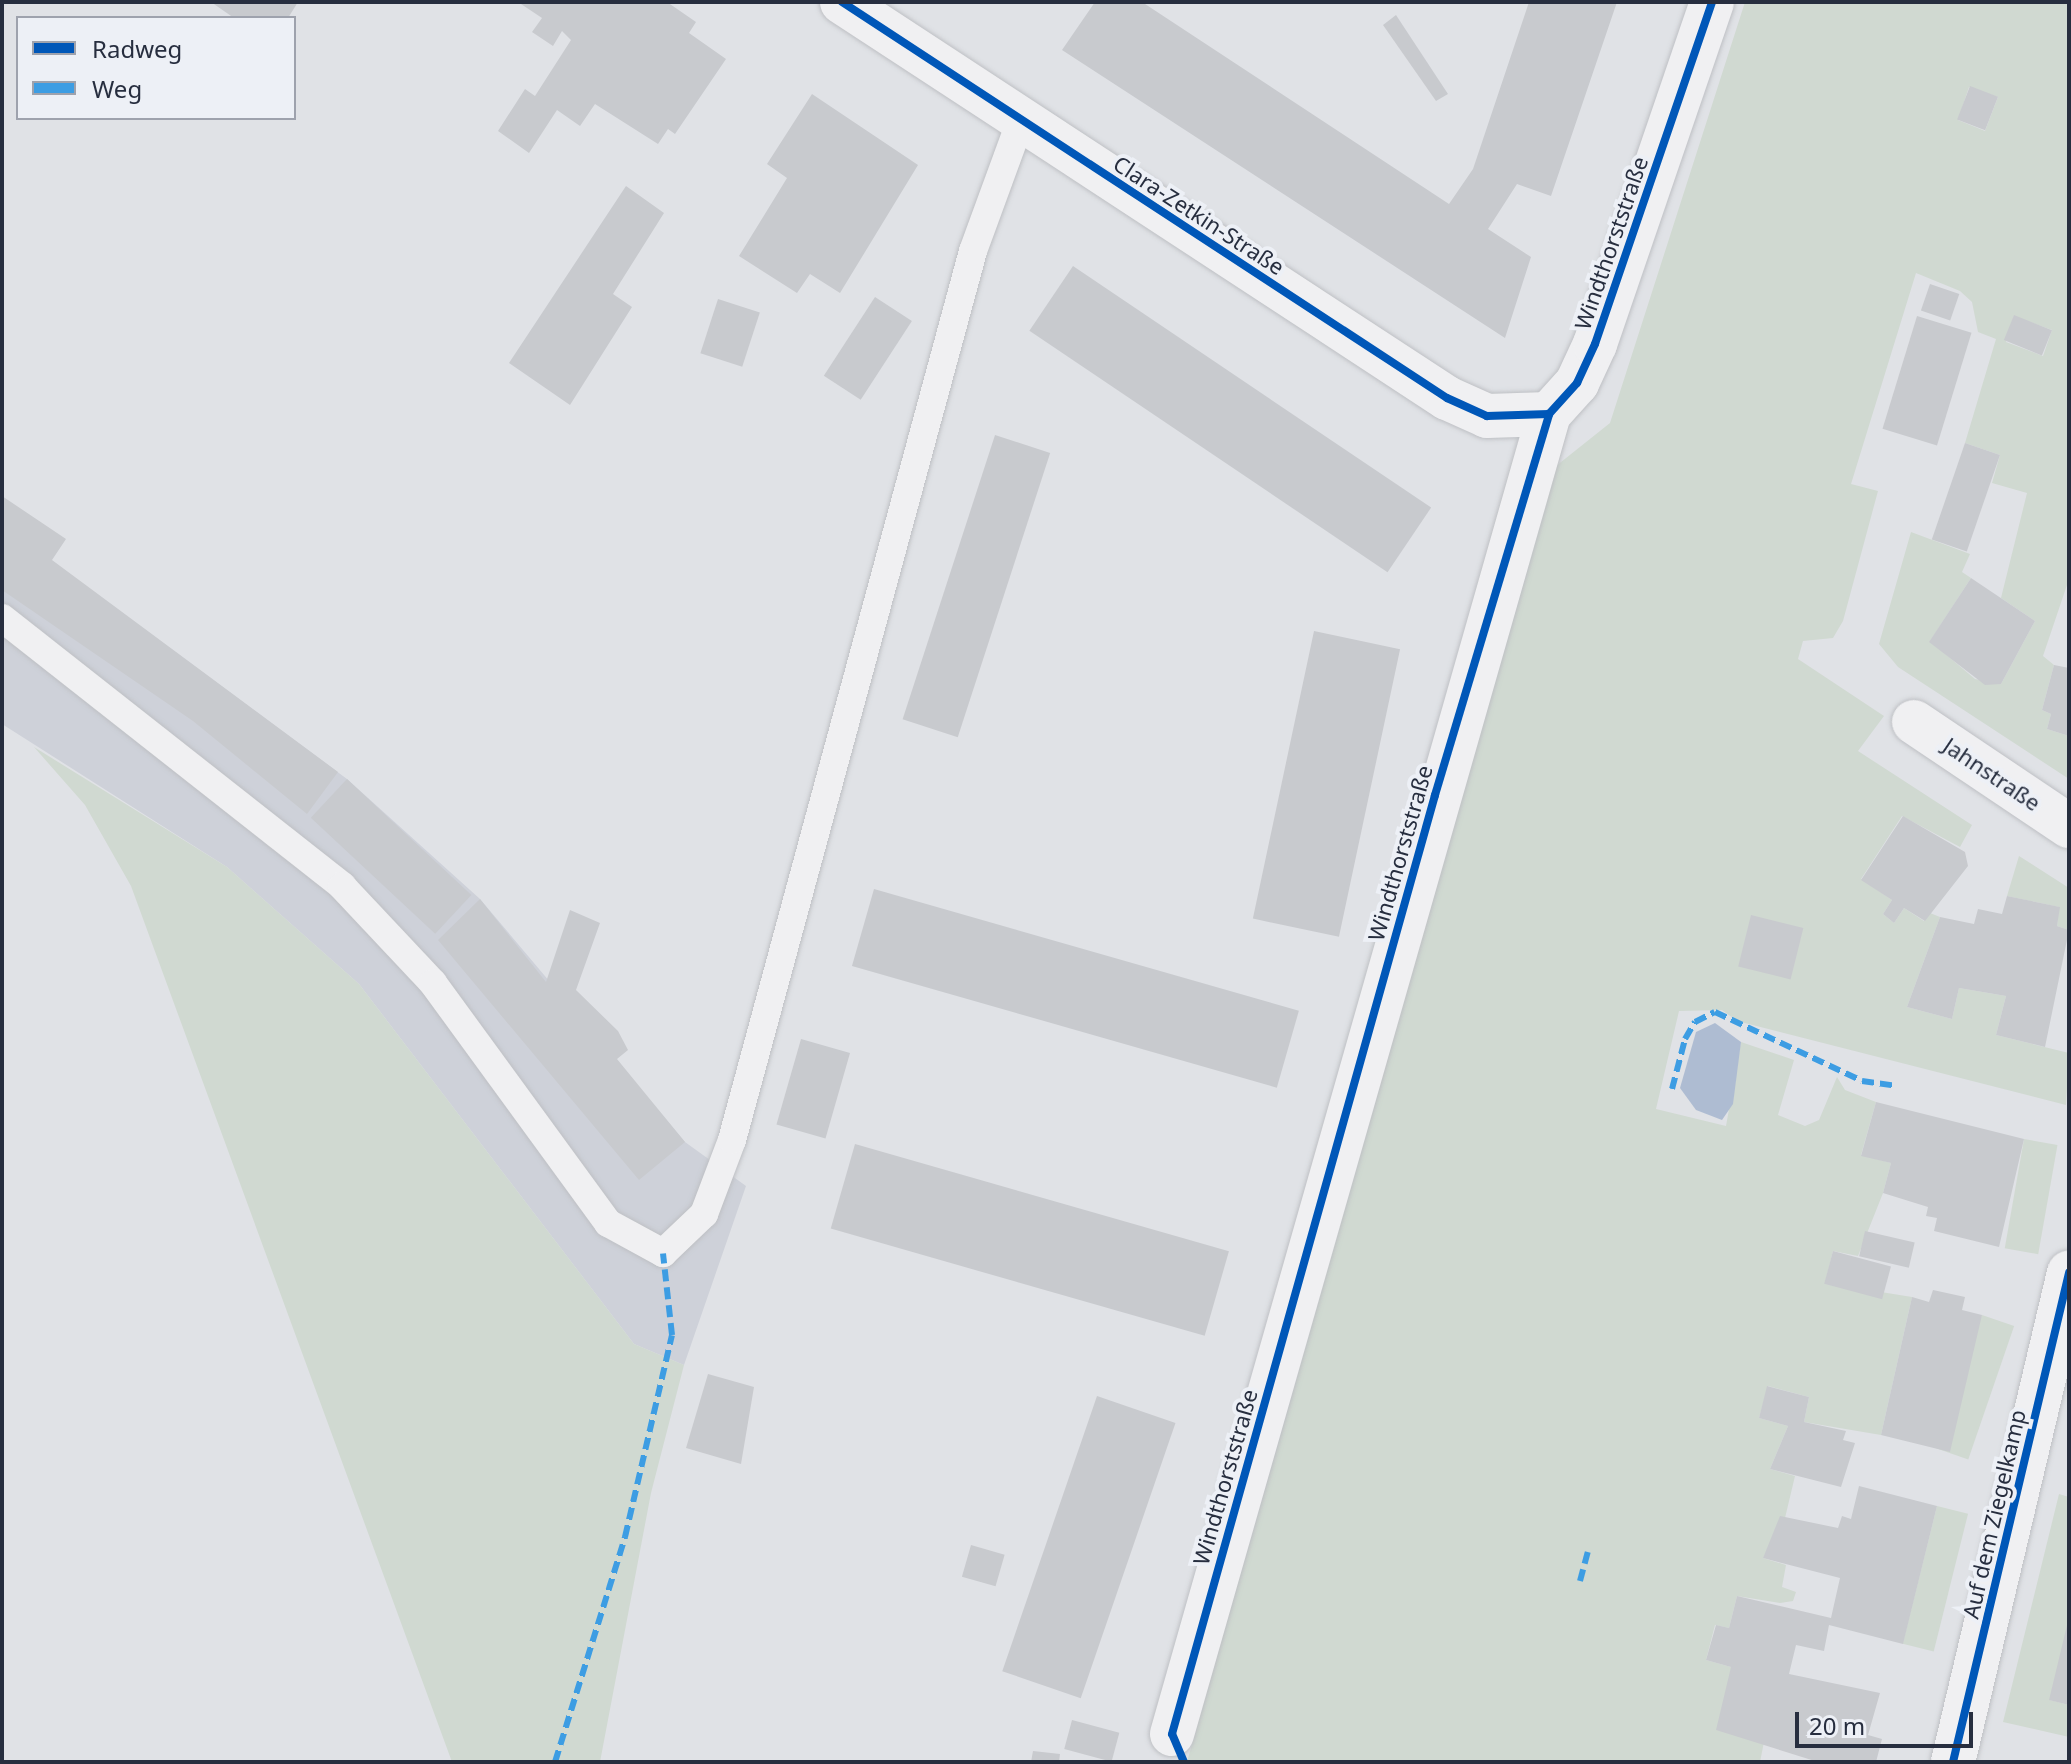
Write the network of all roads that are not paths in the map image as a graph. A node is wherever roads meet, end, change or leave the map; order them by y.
1 (842, 2) edge
2 (1712, 2) edge
3 (1021, 120) junction
4 (1549, 414) junction
5 (2, 618) edge
6 (1914, 722) dead end
7 (2069, 826) edge
8 (2069, 1273) edge
9 (1172, 1734) dead end
10 (1965, 1759) edge

1 - 3 street, Clara-Zetkin-Straße
2 - 4 street, Windthorststraße
3 - 4 street, Clara-Zetkin-Straße
3 - 5 lane
4 - 9 street, Windthorststraße
6 - 7 street, Jahnstraße
8 - 10 street, Auf dem Ziegelkamp

